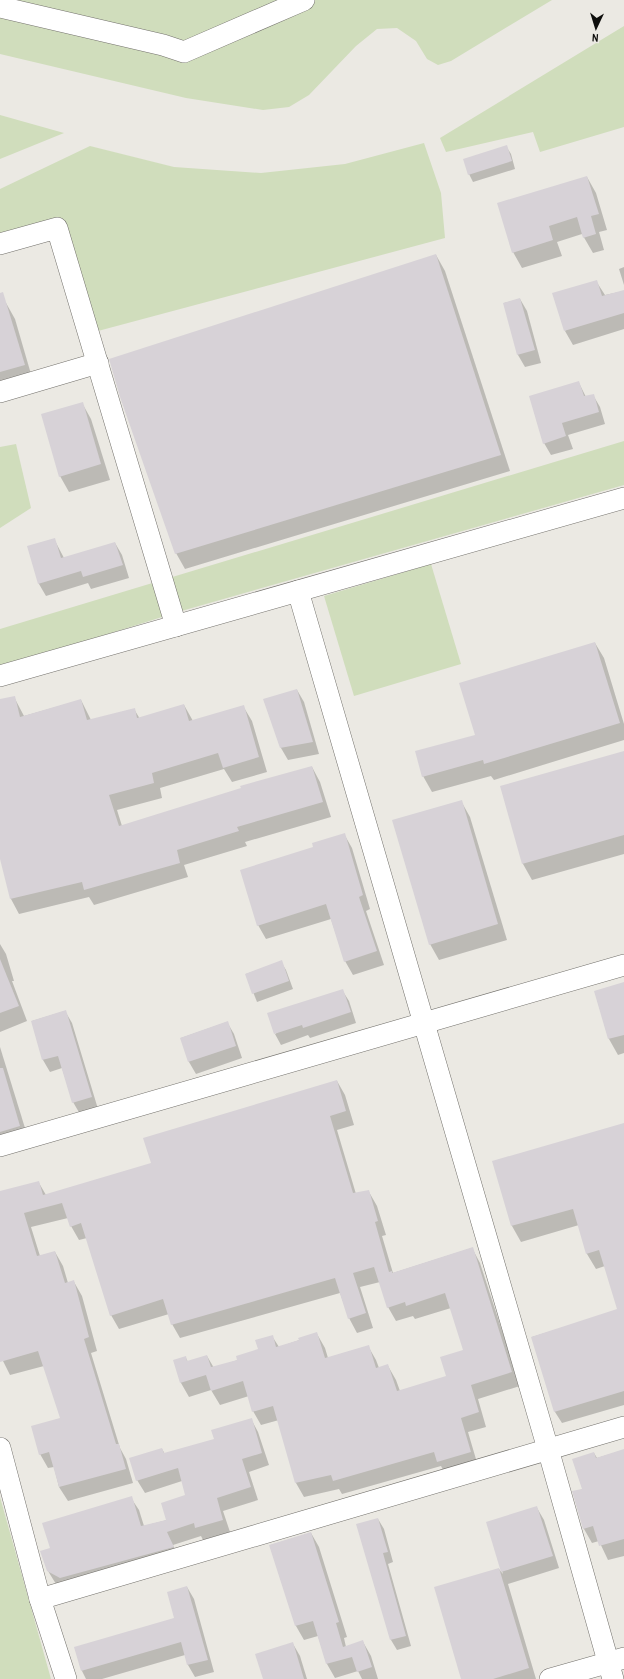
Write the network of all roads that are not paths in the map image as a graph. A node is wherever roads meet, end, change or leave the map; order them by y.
1 (304, 0) edge
2 (0, 7) edge
3 (0, 244) edge
4 (98, 362) junction
5 (0, 392) edge
6 (624, 498) edge
7 (298, 591) junction
8 (176, 626) junction
9 (0, 676) edge
10 (624, 965) edge
11 (424, 1023) junction
12 (0, 1146) edge
13 (624, 1427) edge
14 (0, 1448) edge
15 (548, 1449) junction
16 (40, 1598) junction
17 (615, 1666) edge
18 (66, 1679) edge
19 (550, 1679) edge

1 - 2 street
3 - 4 street
4 - 5 street
4 - 8 street
6 - 7 street
7 - 8 street
7 - 11 street
8 - 9 street
10 - 11 street
11 - 12 street
11 - 15 street
13 - 15 street
14 - 16 street
15 - 16 street
15 - 17 street
16 - 18 street
17 - 19 street

